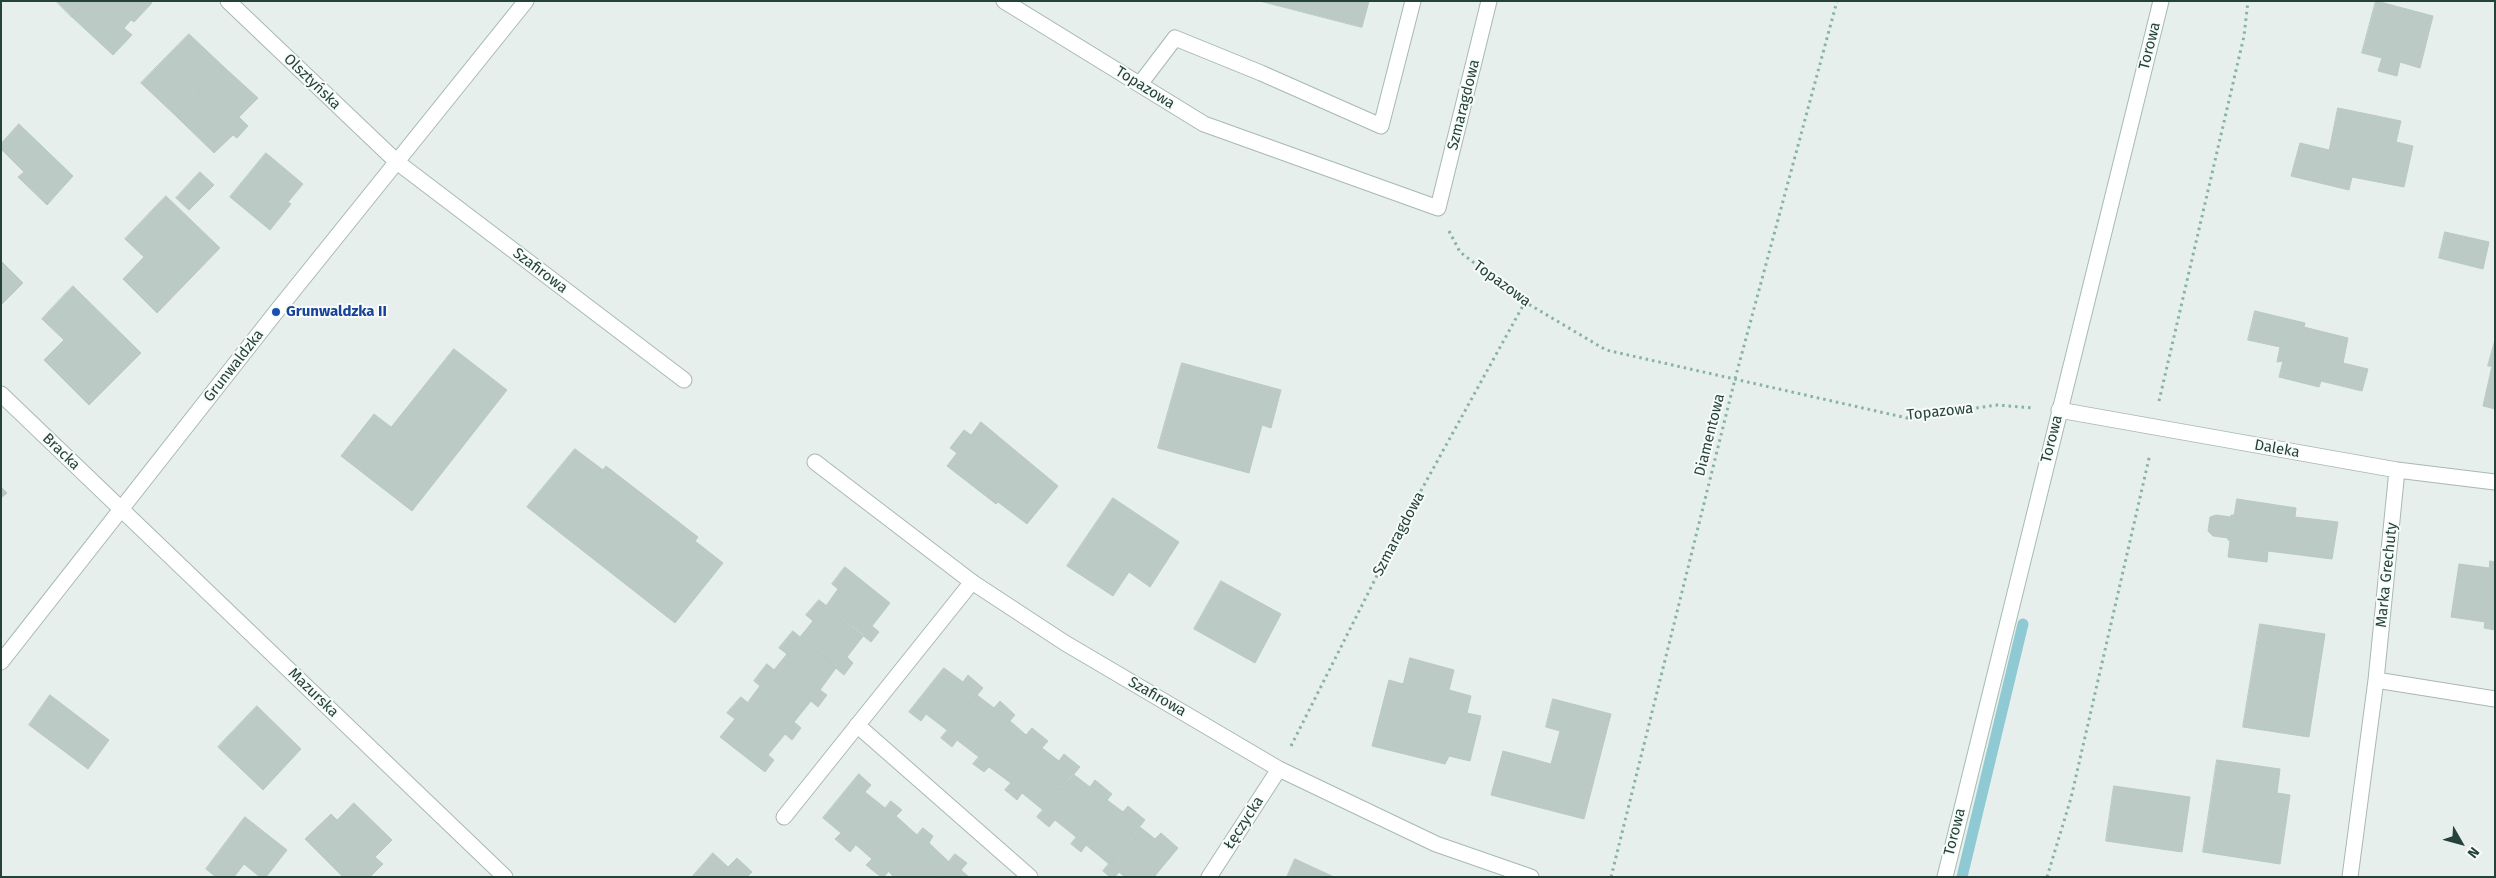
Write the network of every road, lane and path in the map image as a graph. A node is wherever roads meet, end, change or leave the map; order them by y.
1 (228, 1) edge
2 (526, 1) edge
3 (1004, 1) edge
4 (1413, 1) edge
5 (1489, 1) edge
6 (1837, 1) edge
7 (2161, 1) edge
8 (1140, 84) junction
9 (397, 162) junction
10 (1438, 208) junction
11 (1525, 302) junction
12 (1735, 379) junction
13 (684, 380) dead end
14 (1, 394) edge
15 (2059, 410) junction
16 (815, 462) dead end
17 (2397, 470) junction
18 (2495, 482) edge
19 (121, 509) junction
20 (972, 582) junction
21 (1, 662) edge
22 (2376, 680) junction
23 (2495, 699) edge
24 (857, 725) junction
25 (1279, 769) junction
26 (784, 817) dead end
27 (505, 877) edge
28 (1030, 877) edge
29 (1209, 877) edge
30 (1531, 877) edge
31 (1611, 877) edge
32 (1944, 877) edge
33 (2350, 877) edge

1 - 9 street, Olsztyńska
2 - 9 street, Grunwaldzka
3 - 8 street, Topazowa
4 - 8 street
5 - 10 street, Szmaragdowa
6 - 12 path, Diamentowa
7 - 15 street, Torowa
8 - 10 street, Topazowa
9 - 13 street, Szafirowa
9 - 19 street, Grunwaldzka
10 - 11 path, Topazowa
11 - 12 path, Topazowa
11 - 25 path, Szmaragdowa
12 - 15 path, Topazowa
12 - 31 path, Diamentowa
14 - 19 street, Bracka
15 - 17 street, Daleka
15 - 32 street, Torowa
16 - 20 street, Szafirowa
17 - 18 street, Daleka
17 - 22 street, Marka Grechuty
19 - 21 street, Grunwaldzka
19 - 27 street, Mazurska
20 - 24 street
20 - 25 street, Szafirowa
22 - 23 street
22 - 33 street, Marka Grechuty
24 - 26 street
24 - 28 street
25 - 29 street, Łęczycka
25 - 30 street, Szafirowa

